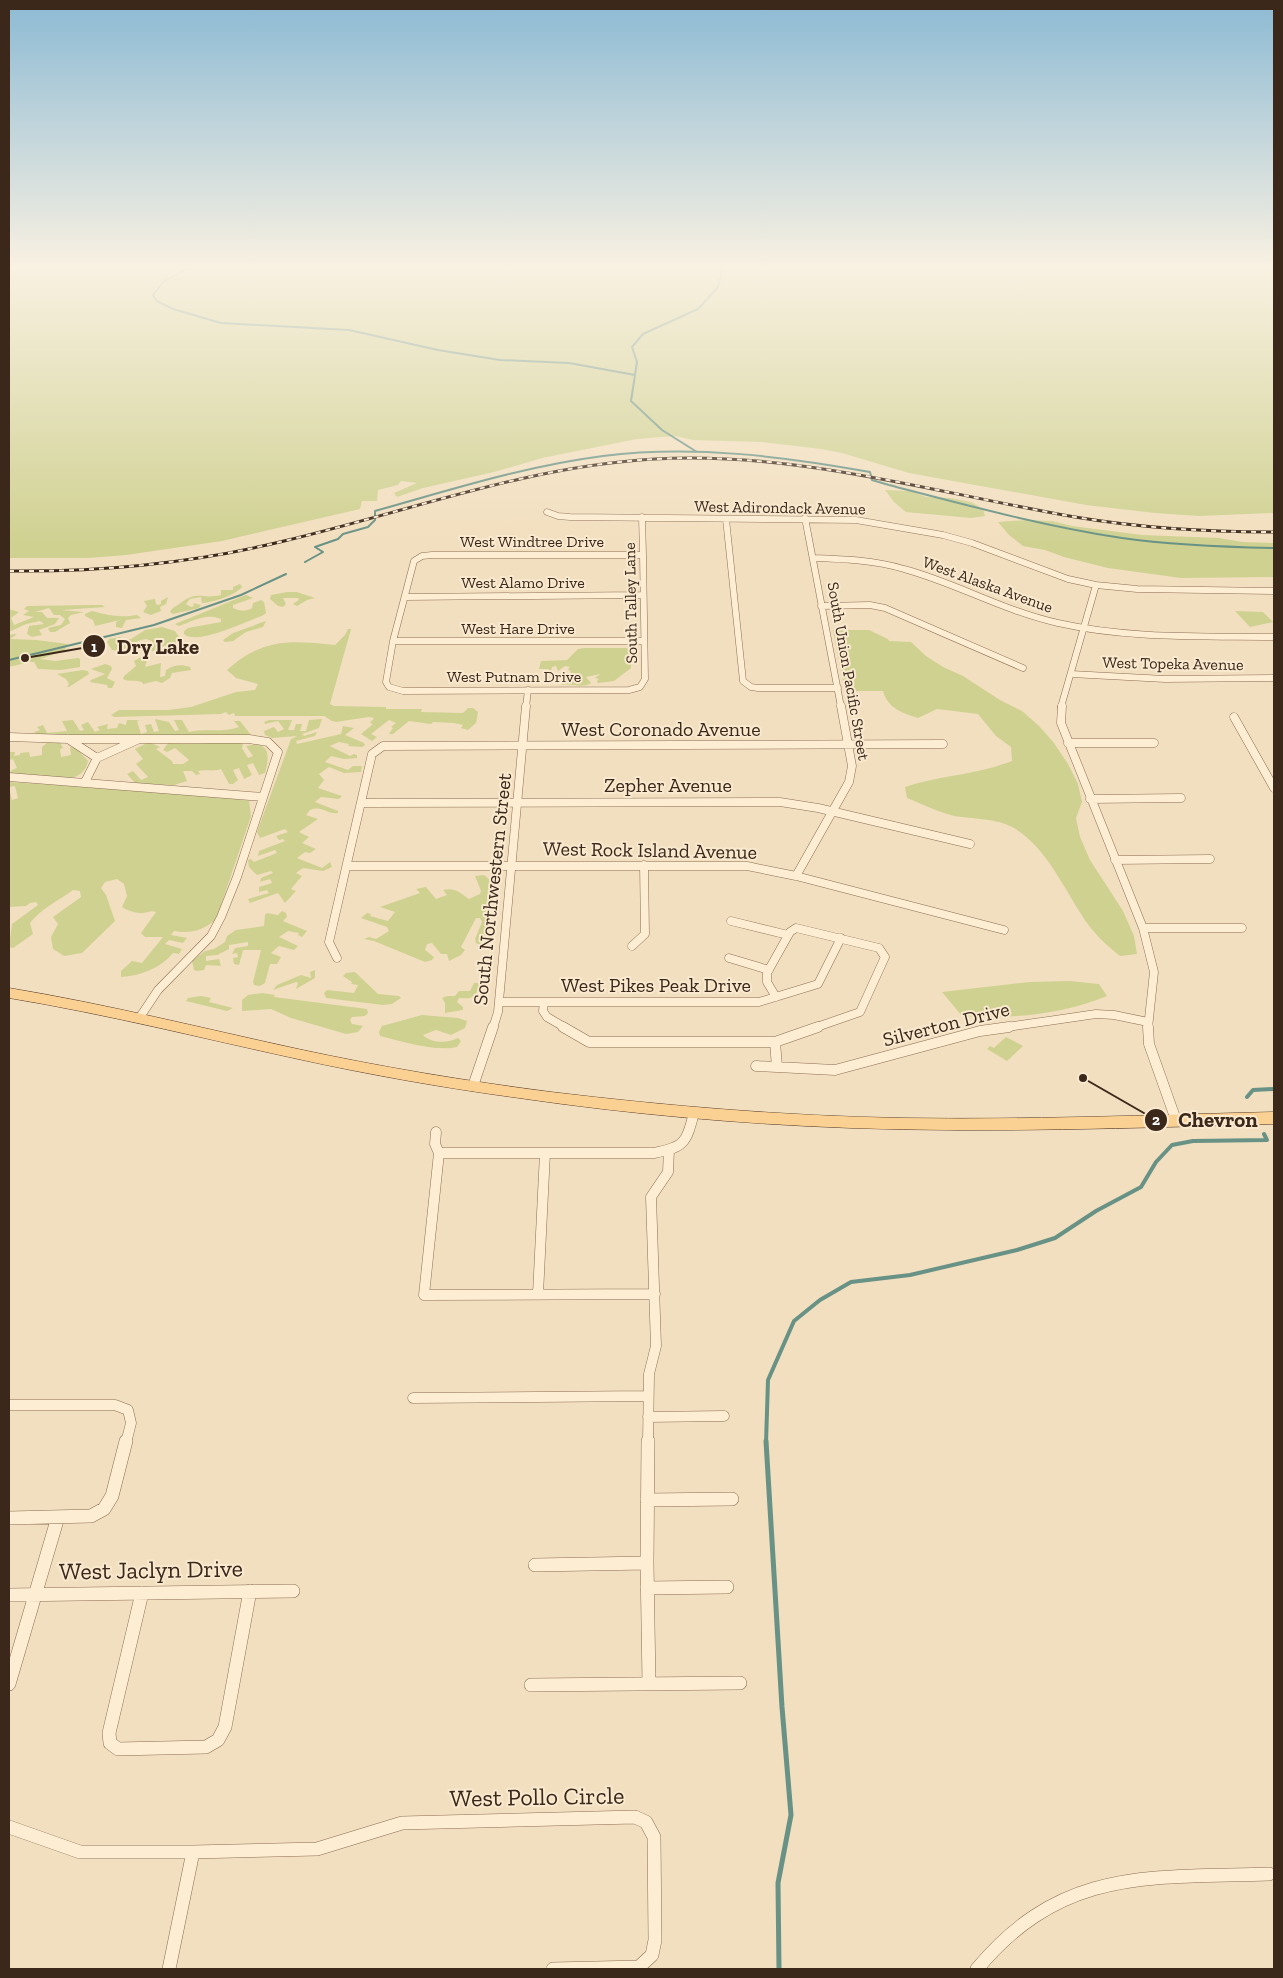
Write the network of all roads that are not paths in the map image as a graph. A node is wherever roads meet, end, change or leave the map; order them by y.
1 (547, 512) dead end
2 (642, 517) junction
3 (805, 518) junction
4 (726, 519) junction
5 (643, 555) junction
6 (813, 558) junction
7 (1096, 585) junction
8 (1274, 591) edge
9 (642, 595) junction
10 (405, 597) junction
11 (821, 606) junction
12 (1084, 628) junction
13 (1274, 637) edge
14 (393, 641) junction
15 (643, 641) junction
16 (1023, 668) dead end
17 (1071, 674) junction
18 (1274, 678) edge
19 (640, 686) joint
20 (838, 688) junction
21 (528, 690) junction
22 (1234, 717) dead end
23 (9, 736) edge
24 (142, 738) junction
25 (68, 739) junction
26 (1068, 743) junction
27 (1154, 743) dead end
28 (848, 744) junction
29 (943, 744) dead end
30 (523, 745) junction
31 (96, 758) junction
32 (9, 776) edge
33 (85, 782) junction
34 (1274, 788) edge
35 (263, 797) junction
36 (1181, 798) dead end
37 (1090, 799) junction
38 (518, 802) junction
39 (361, 803) junction
40 (833, 812) junction
41 (970, 844) dead end
42 (1210, 859) dead end
43 (1115, 860) junction
44 (644, 865) junction
45 (348, 866) junction
46 (510, 866) junction
47 (796, 876) junction
48 (731, 921) dead end
49 (1143, 928) junction
50 (1242, 928) dead end
51 (1004, 930) dead end
52 (788, 935) junction
53 (842, 938) junction
54 (632, 946) dead end
55 (883, 952) joint
56 (338, 958) dead end
57 (729, 958) dead end
58 (769, 970) junction
59 (9, 993) edge
60 (776, 997) junction
61 (499, 1002) junction
62 (544, 1002) junction
63 (140, 1017) junction
64 (1148, 1022) junction
65 (775, 1042) junction
66 (756, 1066) dead end
67 (777, 1067) junction
68 (472, 1086) junction
69 (694, 1113) junction
70 (1274, 1118) edge
71 (1176, 1120) junction
72 (436, 1132) dead end
73 (669, 1150) junction
74 (439, 1153) junction
75 (545, 1153) junction
76 (538, 1294) junction
77 (655, 1294) junction
78 (648, 1396) junction
79 (413, 1398) dead end
80 (9, 1405) edge
81 (724, 1416) dead end
82 (648, 1417) junction
83 (732, 1499) dead end
84 (647, 1500) junction
85 (58, 1517) junction
86 (9, 1518) edge
87 (647, 1563) junction
88 (535, 1565) dead end
89 (647, 1588) junction
90 (727, 1588) dead end
91 (293, 1591) dead end
92 (250, 1592) junction
93 (142, 1593) junction
94 (35, 1594) junction
95 (9, 1595) edge
96 (650, 1683) junction
97 (740, 1683) dead end
98 (9, 1684) edge
99 (530, 1685) dead end
100 (9, 1827) edge
101 (193, 1852) junction
102 (1269, 1874) dead end
103 (169, 1969) edge
104 (553, 1969) edge
105 (576, 1969) edge
106 (977, 1969) edge

1 - 2 street, West Adirondack Avenue
2 - 4 street, West Adirondack Avenue
2 - 5 street, South Talley Lane
3 - 4 street, West Adirondack Avenue
3 - 6 street, South Union Pacific Street
3 - 7 street, West Adirondack Avenue
4 - 20 street
5 - 9 street, South Talley Lane
5 - 10 street, West Windtree Drive
6 - 11 street, South Union Pacific Street
6 - 12 street, West Alaska Avenue
7 - 8 street, West Adirondack Avenue
7 - 12 street
9 - 10 street, West Alamo Drive
9 - 15 street, South Talley Lane
10 - 14 street
11 - 16 street
11 - 20 street, South Union Pacific Street
12 - 13 street, West Alaska Avenue
12 - 17 street
14 - 15 street, West Hare Drive
14 - 21 street, West Putnam Drive
15 - 19 street, South Talley Lane
17 - 18 street, West Topeka Avenue
17 - 26 street
19 - 21 street, West Putnam Drive
20 - 28 street, South Union Pacific Street
21 - 30 street, South Northwestern Street
22 - 34 street
23 - 25 street
24 - 25 street
24 - 31 street
24 - 35 street
25 - 31 street
26 - 27 street
26 - 37 street
28 - 29 street, West Coronado Avenue
28 - 30 street, West Coronado Avenue
28 - 40 street, South Union Pacific Street
30 - 38 street, South Northwestern Street
30 - 39 street, West Coronado Avenue
31 - 33 street
32 - 33 street
33 - 35 street
35 - 63 street
36 - 37 street
37 - 43 street
38 - 39 street, Zepher Avenue
38 - 40 street, Zepher Avenue
38 - 46 street, South Northwestern Street
39 - 45 street
40 - 41 street, Zepher Avenue
40 - 47 street, South Union Pacific Street
42 - 43 street
43 - 49 street
44 - 46 street, West Rock Island Avenue
44 - 47 street, West Rock Island Avenue
44 - 54 street
45 - 46 street, West Rock Island Avenue
45 - 56 street
46 - 61 street, South Northwestern Street
47 - 51 street, West Rock Island Avenue
48 - 52 street
49 - 50 street
49 - 64 street
52 - 53 street
52 - 58 street
53 - 55 street
53 - 60 street, West Pikes Peak Drive
55 - 65 street
57 - 58 street
58 - 60 street
59 - 63 main road
60 - 62 street, West Pikes Peak Drive
61 - 62 street, West Pikes Peak Drive
61 - 68 street, South Northwestern Street
62 - 65 street
63 - 68 main road
64 - 67 street, Silverton Drive
64 - 71 street
65 - 67 street
66 - 67 street, Silverton Drive
68 - 69 main road
69 - 71 main road
69 - 73 street
70 - 71 main road
72 - 74 street
73 - 75 street
73 - 77 street
74 - 75 street
74 - 76 street
75 - 76 street
76 - 77 street
77 - 78 street
78 - 79 street
78 - 82 street
80 - 85 street
81 - 82 street
82 - 84 street
83 - 84 street
84 - 87 street
85 - 86 street
85 - 94 street
87 - 88 street
87 - 89 street
89 - 90 street
89 - 96 street
91 - 92 street, West Jaclyn Drive
92 - 93 street, West Jaclyn Drive
92 - 93 street
93 - 94 street, West Jaclyn Drive
94 - 95 street, West Jaclyn Drive
94 - 98 street
96 - 97 street
96 - 99 street
100 - 101 street, West Pollo Circle
101 - 103 street
101 - 105 street, West Pollo Circle
102 - 106 street
104 - 105 street, West Pollo Circle

